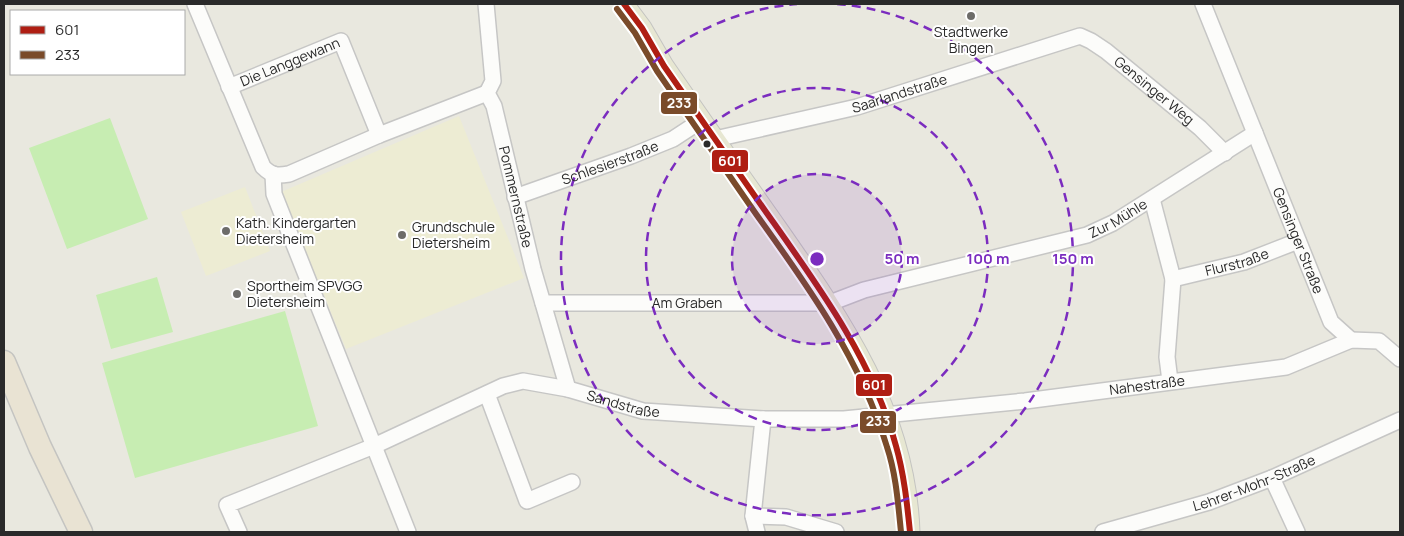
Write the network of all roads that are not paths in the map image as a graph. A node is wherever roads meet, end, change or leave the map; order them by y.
1 (195, 4) edge
2 (486, 4) edge
3 (624, 4) edge
4 (1203, 4) edge
5 (1080, 36) joint
6 (229, 87) junction
7 (487, 93) junction
8 (702, 120) junction
9 (1255, 133) junction
10 (380, 136) junction
11 (715, 139) junction
12 (1225, 153) junction
13 (272, 174) junction
14 (515, 197) junction
15 (1152, 199) junction
16 (1298, 241) junction
17 (1173, 279) junction
18 (543, 303) junction
19 (830, 304) junction
20 (1351, 340) junction
21 (1399, 357) edge
22 (4, 362) edge
23 (1170, 381) junction
24 (568, 389) junction
25 (487, 394) junction
26 (887, 415) junction
27 (762, 419) junction
28 (1400, 420) edge
29 (374, 446) junction
30 (1272, 478) junction
31 (572, 482) dead end
32 (753, 516) junction
33 (1124, 530) edge
34 (81, 532) edge
35 (239, 532) edge
36 (408, 532) edge
37 (757, 532) edge
38 (836, 532) edge
39 (910, 532) edge
40 (1103, 532) edge
41 (1296, 532) edge

1 - 6 street, Die Langgewann
2 - 7 street
3 - 8 main road
4 - 9 street
5 - 11 street, Saarlandstraße
5 - 12 street, Gensinger Weg
6 - 10 street, Die Langgewann
6 - 13 street, Die Langgewann
7 - 10 street
7 - 14 street, Pommernstraße
8 - 11 main road
8 - 14 street, Schlesierstraße
9 - 12 street, Zur Mühle
9 - 16 street, Gensinger Straße
10 - 13 street
11 - 19 main road
12 - 15 street, Zur Mühle
13 - 29 street
14 - 18 street, Pommernstraße
15 - 17 street
15 - 19 street, Zur Mühle
16 - 17 street, Flurstraße
16 - 20 street, Gensinger Straße
17 - 23 street
18 - 19 street, Am Graben
18 - 24 street, Pommernstraße
19 - 26 main road
20 - 21 street, Nahestraße
20 - 23 street, Nahestraße
22 - 34 highway
23 - 26 street, Nahestraße
24 - 25 street, Sandstraße
24 - 27 street, Sandstraße
25 - 29 street, Sandstraße
25 - 31 street
26 - 27 street, Sandstraße
26 - 39 main road
27 - 32 street
28 - 30 street, Lehrer-Mohr-Straße
29 - 35 street, Sandstraße
29 - 36 street
30 - 33 street, Lehrer-Mohr-Straße
30 - 41 street
32 - 37 street
32 - 38 street
33 - 40 street, Lehrer-Mohr-Straße

